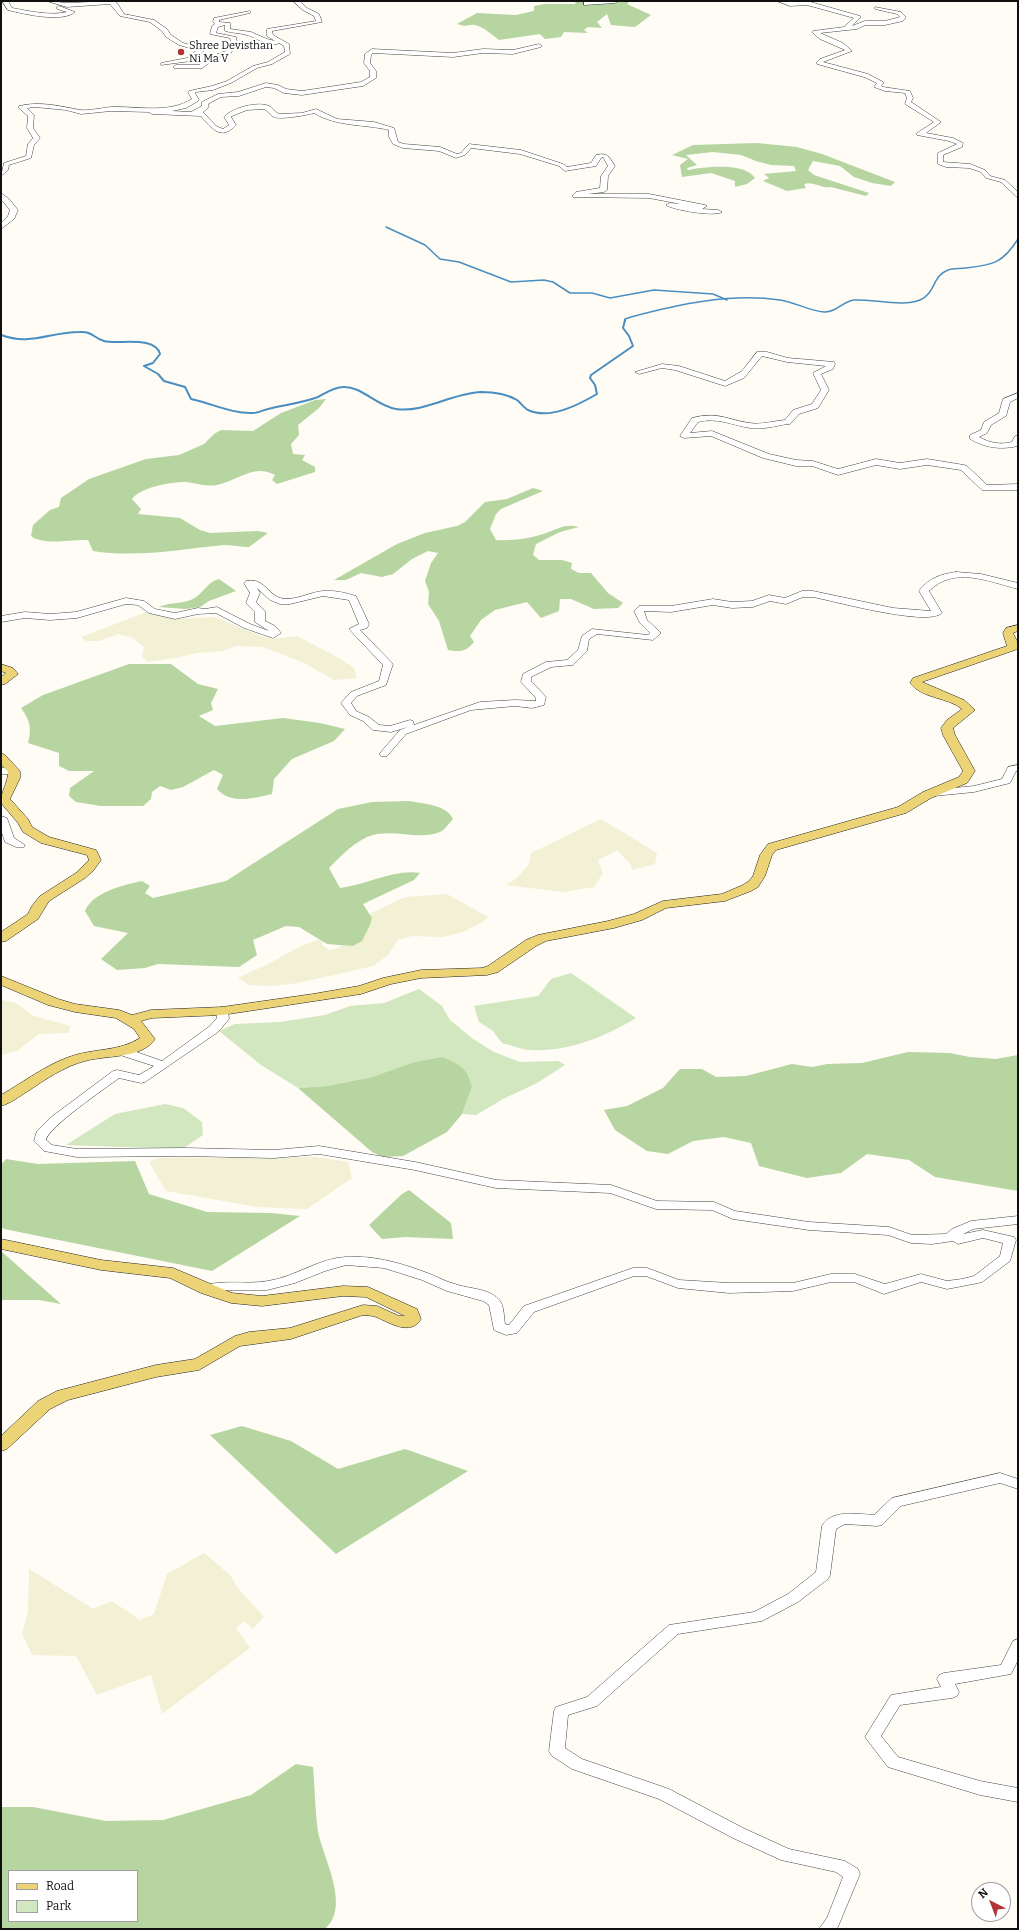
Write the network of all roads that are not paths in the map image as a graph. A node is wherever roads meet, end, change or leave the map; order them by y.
1 (5, 1) edge
2 (44, 1) edge
3 (50, 1) edge
4 (296, 1) edge
5 (587, 1) edge
6 (615, 1) edge
7 (780, 1) edge
8 (877, 8) dead end
9 (248, 12) dead end
10 (217, 24) junction
11 (830, 29) junction
12 (539, 46) dead end
13 (286, 47) junction
14 (118, 110) junction
15 (152, 112) junction
16 (1, 174) edge
17 (1, 195) edge
18 (1018, 196) edge
19 (718, 212) dead end
20 (1, 227) edge
21 (639, 372) dead end
22 (1018, 395) edge
23 (1018, 438) edge
24 (1018, 487) edge
25 (1018, 586) edge
26 (1, 619) edge
27 (1018, 628) edge
28 (1, 667) edge
29 (1, 682) edge
30 (478, 706) junction
31 (384, 754) dead end
32 (1, 757) edge
33 (1018, 768) edge
34 (1, 771) edge
35 (14, 771) junction
36 (934, 793) junction
37 (1, 819) edge
38 (20, 845) dead end
39 (1, 938) edge
40 (1, 980) edge
41 (222, 1012) junction
42 (131, 1020) junction
43 (124, 1052) junction
44 (163, 1065) junction
45 (1, 1101) edge
46 (1018, 1220) edge
47 (956, 1232) junction
48 (1, 1244) edge
49 (206, 1289) junction
50 (1, 1445) edge
51 (1018, 1484) edge
52 (1018, 1645) edge
53 (1018, 1795) edge
54 (826, 1929) edge

1 - 2 street
3 - 10 street
4 - 13 street
5 - 6 street
7 - 11 street
8 - 11 street
9 - 10 street
10 - 13 street
11 - 18 street
12 - 15 street
13 - 14 street
14 - 15 street
14 - 16 street
15 - 19 street
17 - 20 street
21 - 24 street
22 - 23 street
25 - 30 street
26 - 30 street
27 - 36 main road
28 - 29 main road
30 - 31 street
32 - 35 main road
33 - 36 street
34 - 35 street
35 - 39 main road
36 - 41 main road
37 - 38 street
40 - 42 main road
41 - 42 main road
41 - 44 street
42 - 43 main road
43 - 44 street
43 - 45 main road
44 - 47 street
46 - 47 street
47 - 49 street
48 - 49 main road
49 - 50 main road
51 - 54 street
52 - 53 street

